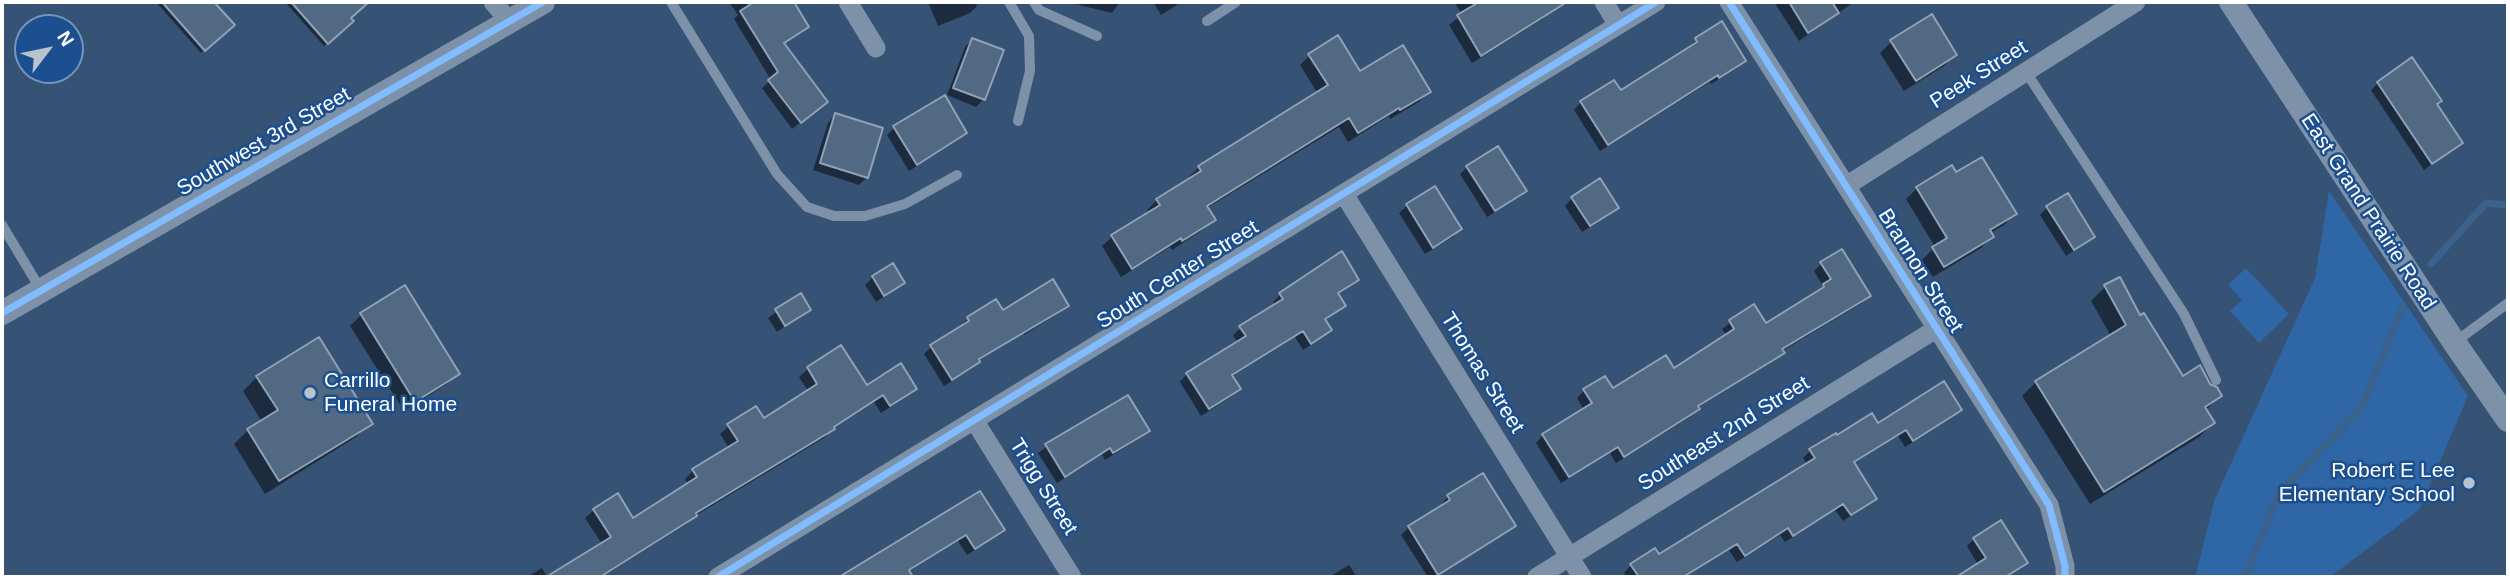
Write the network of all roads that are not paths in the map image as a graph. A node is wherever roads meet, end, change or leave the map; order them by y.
1 (493, 2) edge
2 (543, 2) edge
3 (671, 2) edge
4 (848, 2) edge
5 (1009, 2) edge
6 (1034, 2) edge
7 (1236, 2) edge
8 (1604, 2) edge
9 (1656, 2) edge
10 (1729, 2) edge
11 (2136, 2) edge
12 (2231, 2) edge
13 (1207, 21) dead end
14 (510, 22) junction
15 (1618, 25) junction
16 (1097, 36) dead end
17 (876, 48) dead end
18 (2026, 72) junction
19 (1018, 121) dead end
20 (957, 175) dead end
21 (1846, 186) junction
22 (1343, 194) junction
23 (2, 225) edge
24 (41, 290) junction
25 (2508, 303) edge
26 (2, 313) edge
27 (1936, 329) junction
28 (2454, 342) junction
29 (2216, 380) dead end
30 (974, 420) junction
31 (2508, 420) edge
32 (1570, 557) junction
33 (2065, 571) edge
34 (718, 577) edge
35 (1072, 577) edge
36 (1537, 577) edge
37 (1582, 577) edge

1 - 14 street
2 - 14 street, Southwest 3rd Street
3 - 20 lane
4 - 17 street
5 - 19 lane
6 - 16 lane
7 - 13 lane
8 - 15 street
9 - 15 street, South Center Street
10 - 21 street, Brannon Street
11 - 18 street, Peek Street
12 - 28 street, East Grand Prairie Road
14 - 24 street, Southwest 3rd Street
15 - 22 street, South Center Street
18 - 21 street, Peek Street
18 - 29 lane
21 - 27 street, Brannon Street
22 - 30 street, South Center Street
22 - 32 street, Thomas Street
23 - 24 lane
24 - 26 street, Southwest 3rd Street
25 - 28 lane
27 - 32 street, Southeast 2nd Street
27 - 33 street, Brannon Street
28 - 31 street, East Grand Prairie Road
30 - 34 street, South Center Street
30 - 35 street, Trigg Street
32 - 36 street, Southeast 2nd Street
32 - 37 street, Thomas Street

